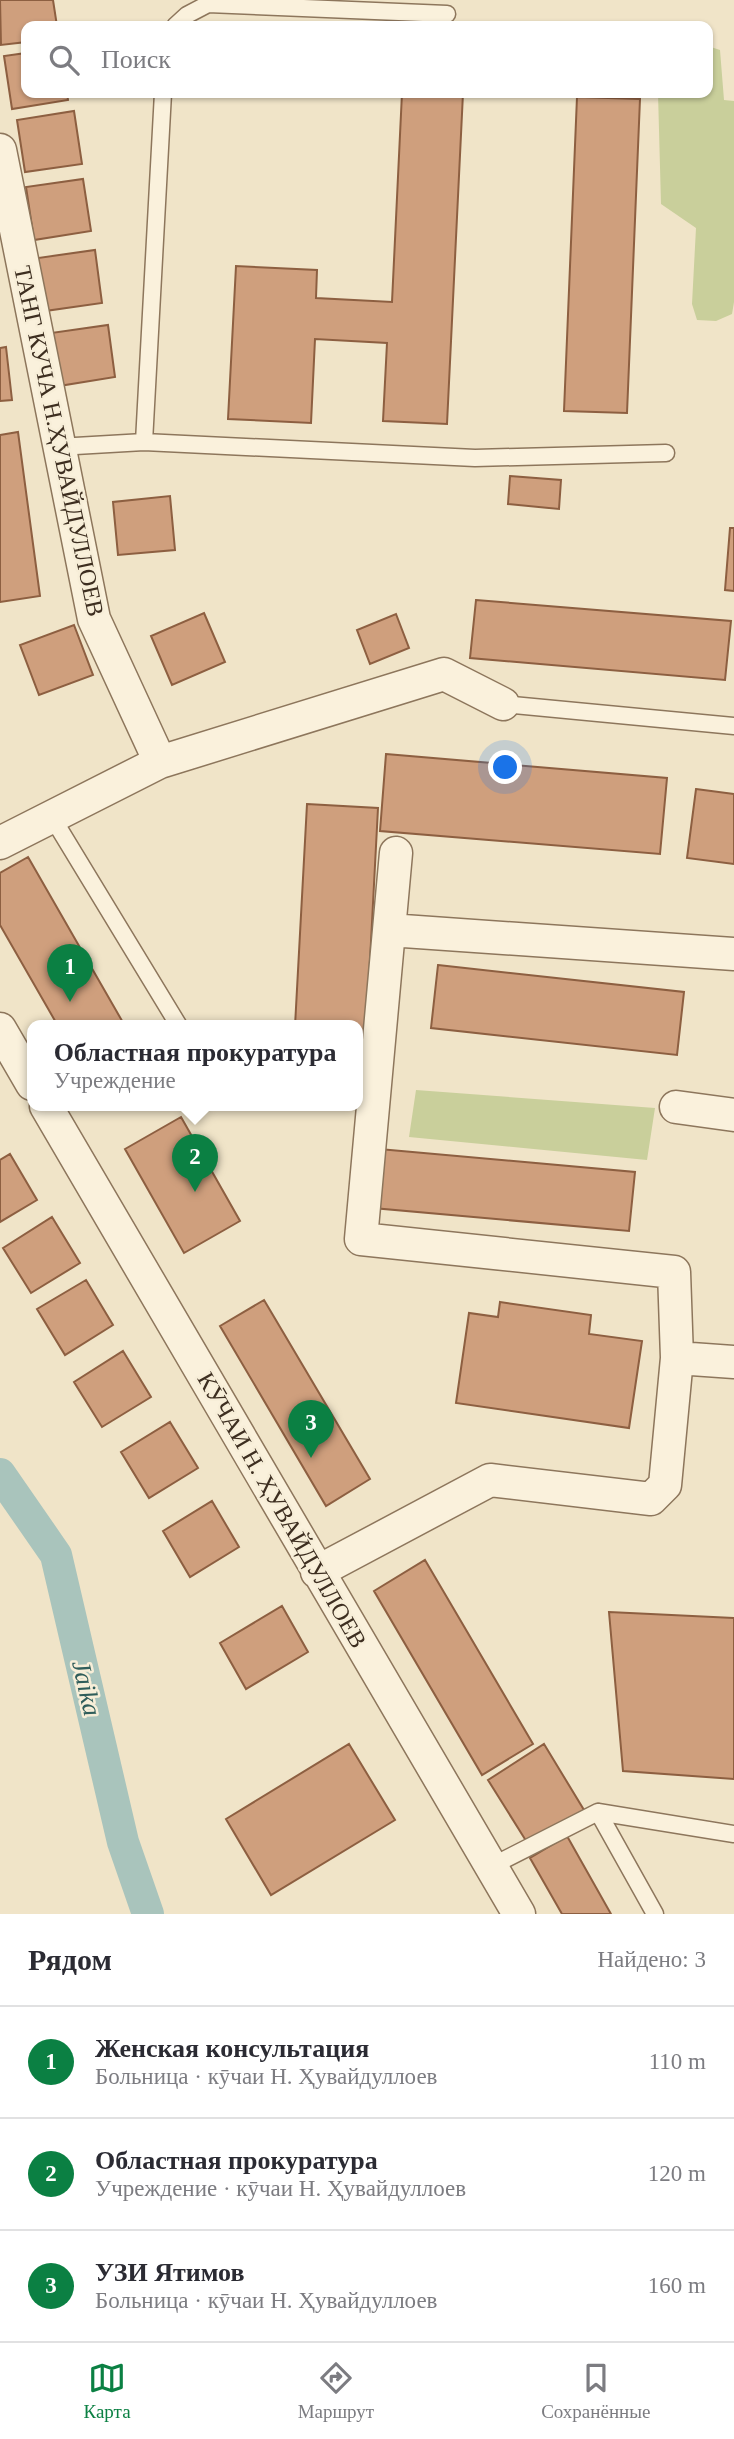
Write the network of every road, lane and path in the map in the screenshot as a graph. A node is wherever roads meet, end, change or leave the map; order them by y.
1 (447, 14) dead end
2 (180, 21) edge
3 (163, 98) edge
4 (0, 150) edge
5 (144, 442) junction
6 (58, 447) junction
7 (666, 453) dead end
8 (503, 704) joint
9 (734, 726) edge
10 (160, 762) junction
11 (52, 817) junction
12 (0, 843) edge
13 (396, 853) dead end
14 (389, 930) junction
15 (734, 954) edge
16 (175, 1020) edge
17 (0, 1029) edge
18 (27, 1075) edge
19 (676, 1107) dead end
20 (49, 1111) edge
21 (734, 1115) edge
22 (677, 1358) junction
23 (734, 1362) edge
24 (317, 1572) junction
25 (597, 1812) junction
26 (734, 1834) edge
27 (490, 1867) junction
28 (519, 1914) edge
29 (655, 1914) edge

1 - 2 lane
3 - 5 lane
4 - 6 street, ТАНГ КУЧА Н.ҲУВАЙДУЛЛОЕВ
5 - 6 lane
5 - 7 lane
6 - 10 street, ТАНГ КУЧА Н.ҲУВАЙДУЛЛОЕВ
8 - 9 lane
8 - 10 street
10 - 11 street
11 - 12 street
11 - 16 lane
13 - 14 street
14 - 15 street
14 - 22 street
17 - 18 street
19 - 21 street
20 - 24 street, КӮЧАИ Н. ҲУВАЙДУЛЛОЕВ
22 - 23 street
22 - 24 street
24 - 27 street, КӮЧАИ Н. ҲУВАЙДУЛЛОЕВ
25 - 26 lane
25 - 27 lane
25 - 29 lane
27 - 28 street, КӮЧАИ Н. ҲУВАЙДУЛЛОЕВ

